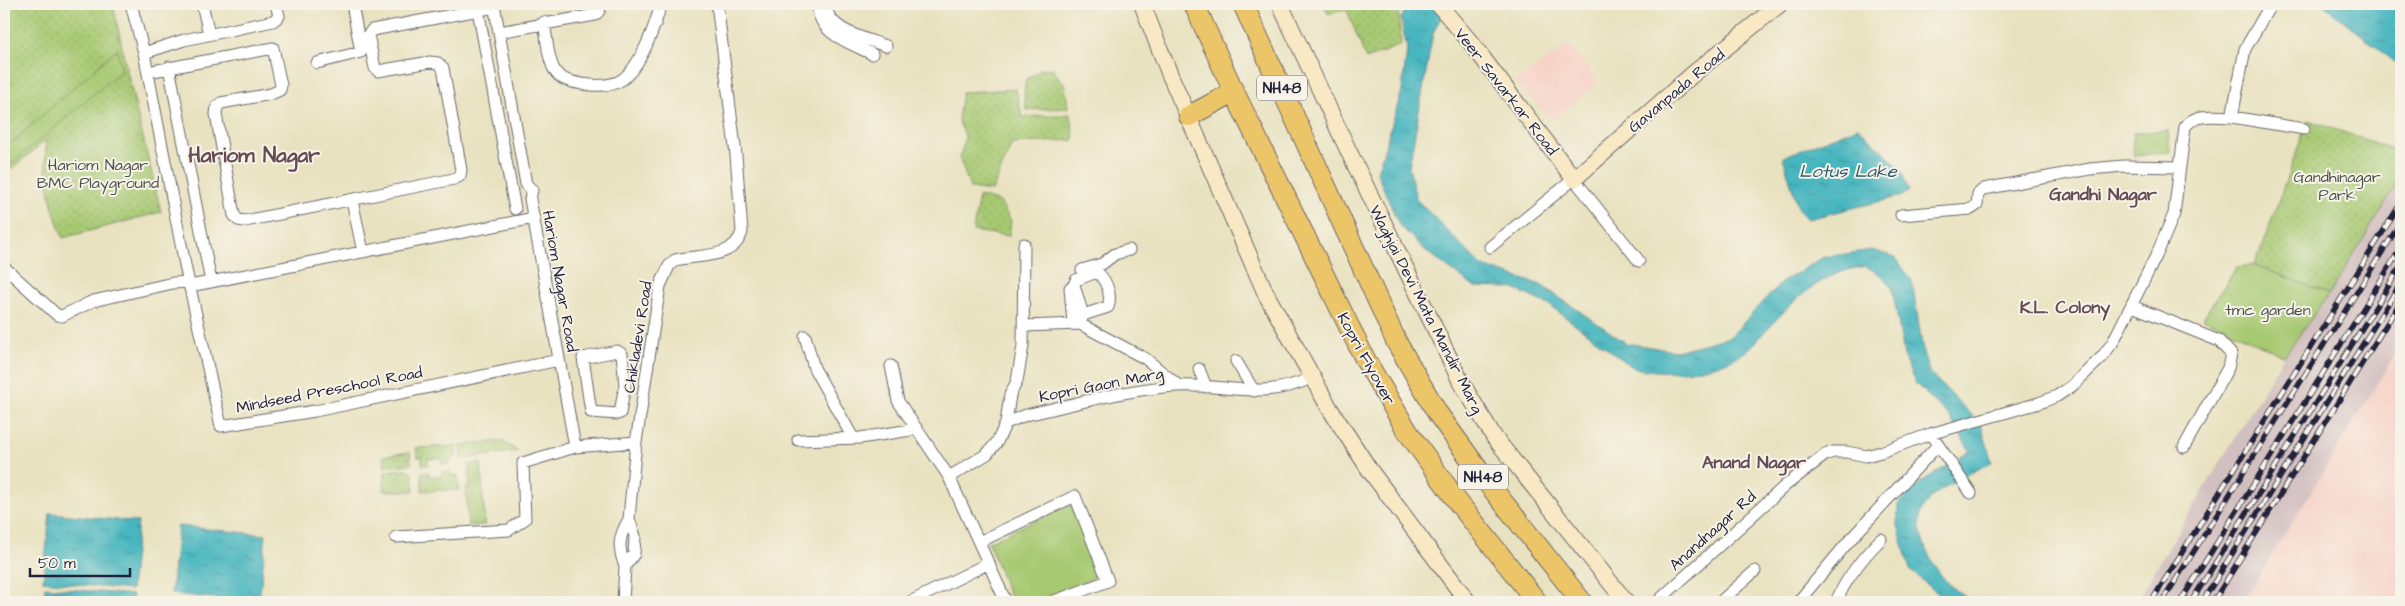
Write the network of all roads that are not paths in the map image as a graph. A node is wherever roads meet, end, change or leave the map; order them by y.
1 (131, 4) edge
2 (202, 4) edge
3 (276, 4) edge
4 (352, 4) edge
5 (601, 4) edge
6 (661, 4) edge
7 (717, 4) edge
8 (818, 4) edge
9 (825, 4) edge
10 (1142, 4) edge
11 (1194, 4) edge
12 (1243, 4) edge
13 (1280, 4) edge
14 (1438, 4) edge
15 (1780, 4) edge
16 (2271, 4) edge
17 (494, 5) edge
18 (478, 10) junction
19 (544, 22) junction
20 (209, 34) junction
21 (500, 36) junction
22 (484, 44) junction
23 (886, 46) dead end
24 (144, 53) junction
25 (872, 54) dead end
26 (317, 63) dead end
27 (169, 68) junction
28 (148, 72) junction
29 (507, 74) junction
30 (490, 76) junction
31 (1234, 92) junction
32 (176, 103) junction
33 (154, 108) junction
34 (1189, 116) junction
35 (2232, 117) junction
36 (515, 120) junction
37 (499, 123) junction
38 (2304, 129) dead end
39 (184, 142) junction
40 (162, 146) junction
41 (2180, 167) junction
42 (1574, 179) junction
43 (527, 185) junction
44 (192, 187) junction
45 (510, 187) junction
46 (171, 192) junction
47 (352, 200) junction
48 (515, 209) dead end
49 (1901, 215) dead end
50 (534, 218) junction
51 (201, 232) junction
52 (180, 237) junction
53 (1024, 244) dead end
54 (1490, 247) dead end
55 (1129, 250) dead end
56 (363, 252) junction
57 (1639, 261) dead end
58 (4, 267) edge
59 (211, 282) junction
60 (189, 284) junction
61 (2132, 306) junction
62 (1078, 321) junction
63 (1024, 326) junction
64 (804, 336) dead end
65 (559, 360) junction
66 (1236, 361) dead end
67 (891, 366) dead end
68 (1199, 369) dead end
69 (1313, 376) junction
70 (586, 381) junction
71 (564, 385) junction
72 (1179, 386) junction
73 (1206, 388) junction
74 (1254, 391) junction
75 (1006, 423) junction
76 (917, 429) junction
77 (1930, 434) junction
78 (853, 438) junction
79 (798, 440) dead end
80 (636, 442) junction
81 (1937, 446) junction
82 (575, 447) junction
83 (2184, 447) dead end
84 (950, 477) junction
85 (1970, 493) dead end
86 (396, 537) dead end
87 (1881, 539) dead end
88 (979, 542) junction
89 (989, 563) junction
90 (1755, 571) dead end
91 (1462, 600) edge
92 (623, 602) edge
93 (910, 602) edge
94 (1006, 602) edge
95 (1052, 602) edge
96 (1537, 602) edge
97 (1582, 602) edge
98 (1626, 602) edge
99 (1657, 602) edge
100 (1720, 602) edge
101 (1798, 602) edge
102 (1836, 602) edge

1 - 24 street
2 - 20 street
3 - 20 street
4 - 26 street
5 - 19 street
6 - 19 street
7 - 80 street, Chikladevi Road
8 - 25 street
9 - 23 street
10 - 34 street
11 - 31 highway, NH48
12 - 97 highway, Kopri Flyover / NH48
13 - 98 street, Waghjai Devi Mata Mandir Marg
14 - 42 street, Veer Savarkar Road
15 - 42 street, Gavanpada Road
16 - 35 street
17 - 18 street
17 - 21 street, Hariom Nagar Road
18 - 22 street
18 - 47 street
19 - 21 street
20 - 24 street
21 - 22 street
21 - 29 street, Hariom Nagar Road
22 - 30 street
24 - 28 street
27 - 28 street
27 - 32 street
27 - 47 street
28 - 33 street
29 - 30 street
29 - 36 street, Hariom Nagar Road
30 - 37 street
31 - 34 highway
31 - 96 highway, Kopri Flyover / NH48
32 - 33 street
32 - 39 street
33 - 40 street
34 - 69 street
35 - 38 street
35 - 41 street, Anandnagar Rd
36 - 37 street
36 - 43 street, Hariom Nagar Road
37 - 45 street
39 - 40 street
39 - 44 street
40 - 46 street
41 - 49 street
41 - 61 street, Anandnagar Rd
42 - 54 street
42 - 57 street
43 - 45 street
43 - 50 street, Hariom Nagar Road
44 - 46 street
44 - 51 street
45 - 48 street
46 - 52 street
47 - 56 street
50 - 56 street
50 - 65 street, Hariom Nagar Road
51 - 52 street
51 - 59 street
52 - 60 street
53 - 63 street
55 - 62 street
56 - 59 street
58 - 60 street
59 - 60 street
60 - 65 street, Mindseed Preschool Road
61 - 77 street, Anandnagar Rd
61 - 83 street
62 - 63 street
62 - 72 street
63 - 75 street
64 - 78 street
65 - 71 street, Hariom Nagar Road
66 - 74 street
67 - 76 street
68 - 73 street
69 - 74 street, Kopri Gaon Marg
69 - 91 street
70 - 70 street
70 - 71 street
71 - 82 street, Hariom Nagar Road
72 - 73 street, Kopri Gaon Marg
72 - 75 street, Kopri Gaon Marg
73 - 74 street, Kopri Gaon Marg
75 - 84 street
76 - 78 street
76 - 84 street
77 - 81 street
77 - 99 street, Anandnagar Rd
78 - 79 street
80 - 82 street
80 - 92 street, Chikladevi Road
81 - 85 street
81 - 101 street
82 - 86 street
84 - 88 street
87 - 102 street
88 - 89 street
88 - 95 street
89 - 93 street
89 - 94 street
90 - 100 street

